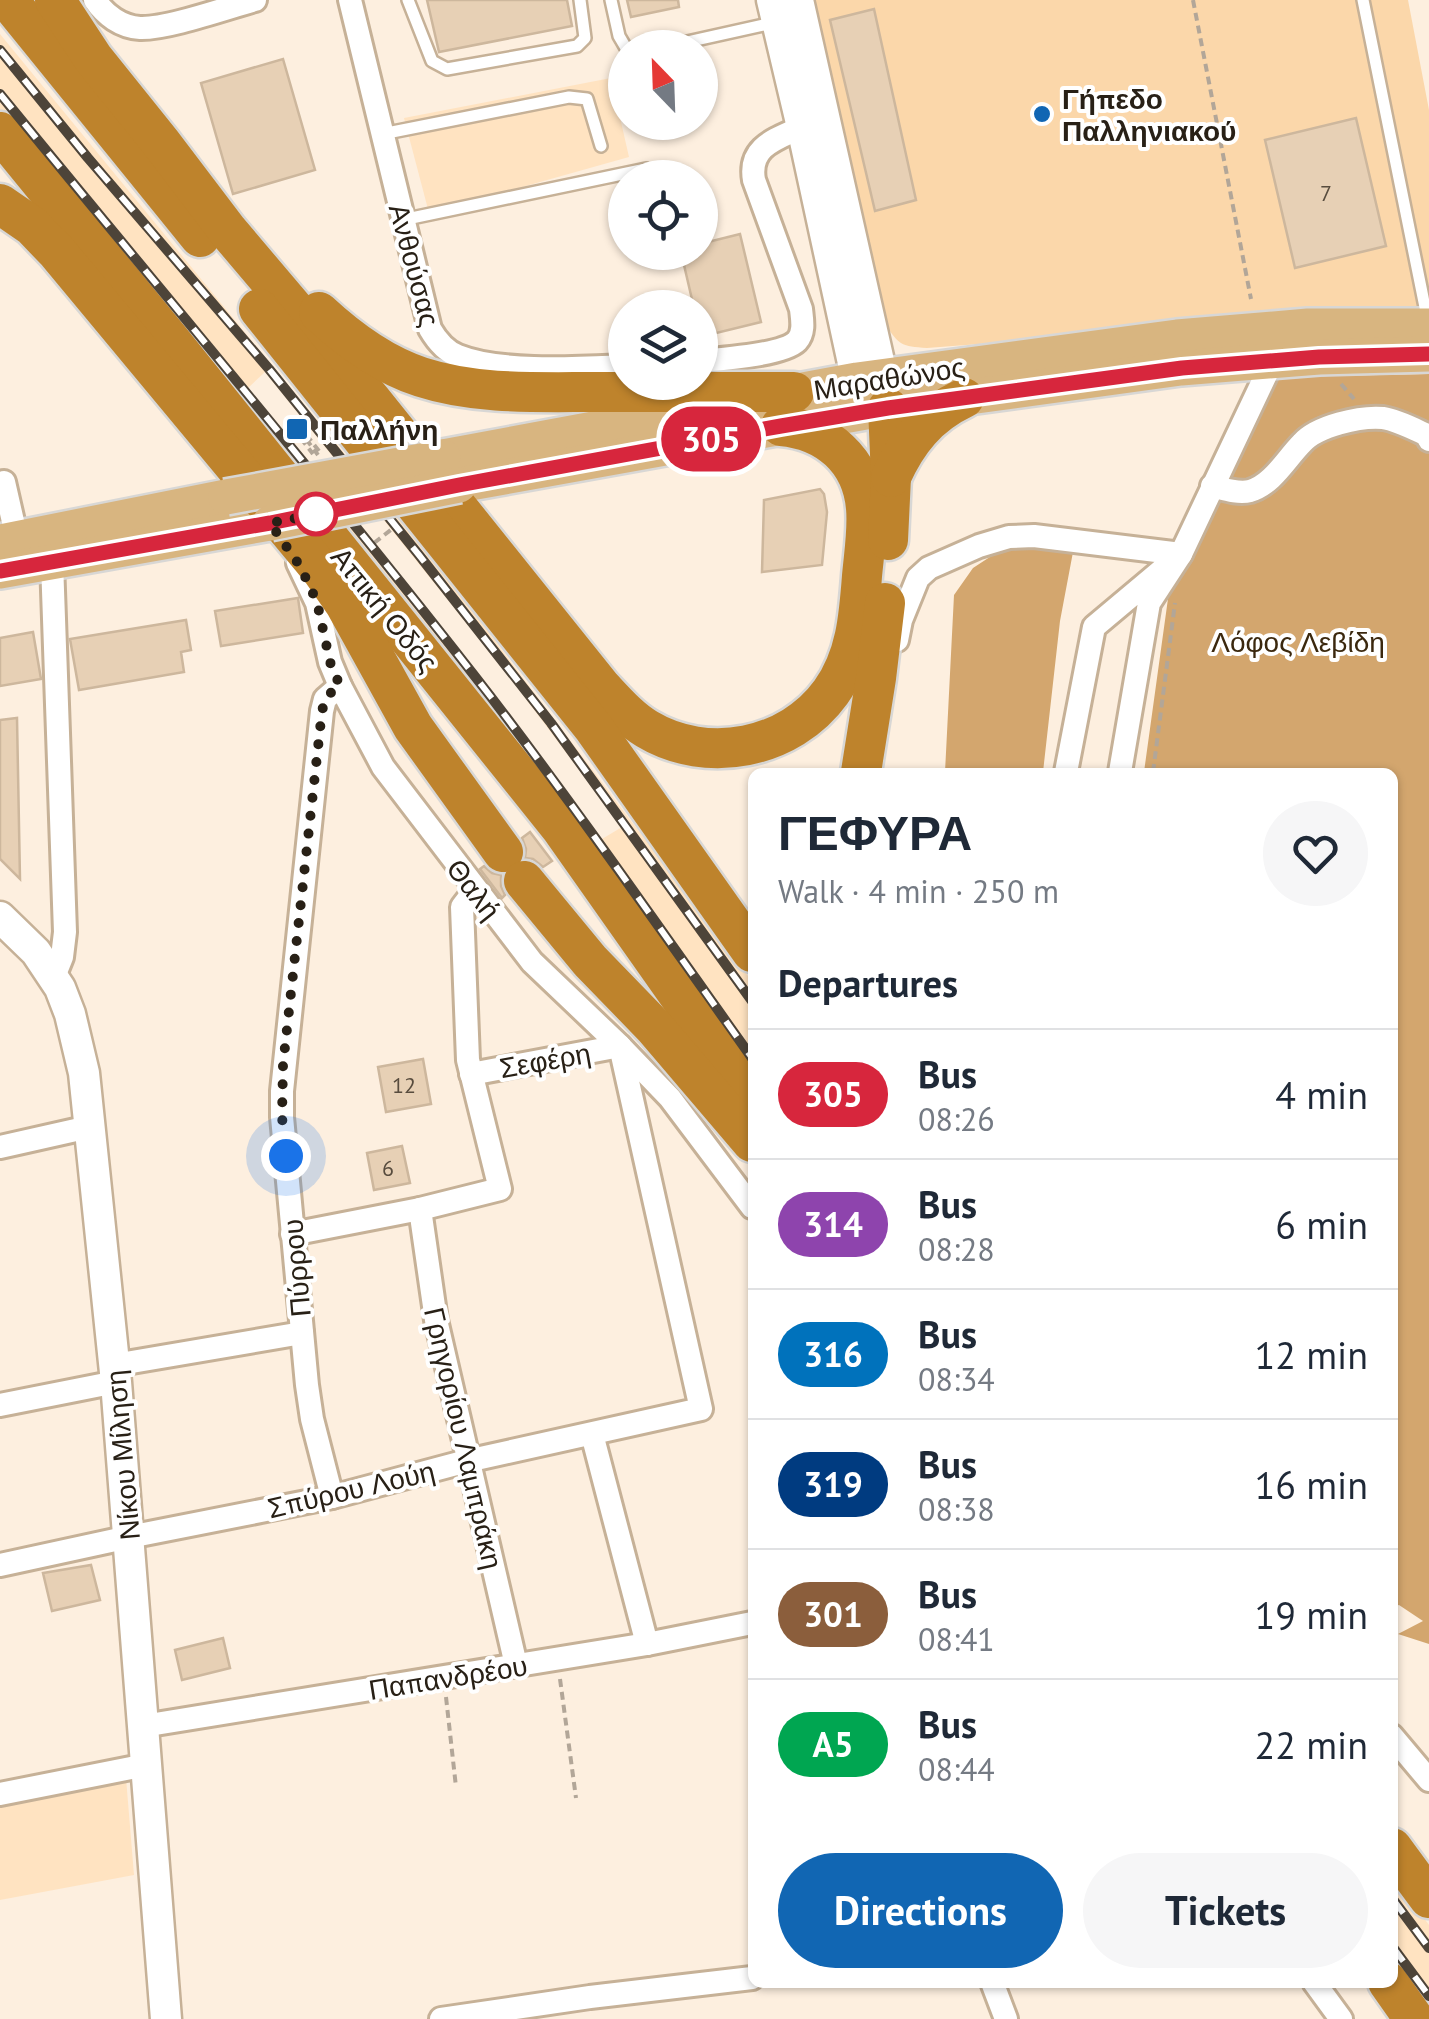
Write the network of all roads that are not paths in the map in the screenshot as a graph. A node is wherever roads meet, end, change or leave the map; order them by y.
1 (8, 0) edge
2 (55, 0) edge
3 (95, 0) edge
4 (255, 0) edge
5 (408, 0) edge
6 (580, 0) edge
7 (611, 0) edge
8 (1363, 0) edge
9 (355, 1) edge
10 (783, 7) edge
11 (618, 30) edge
12 (714, 30) edge
13 (802, 127) junction
14 (0, 132) edge
15 (382, 134) junction
16 (162, 144) junction
17 (601, 146) dead end
18 (608, 177) edge
19 (0, 204) edge
20 (402, 220) junction
21 (1429, 326) edge
22 (1429, 354) edge
23 (718, 359) edge
24 (1273, 360) junction
25 (608, 367) edge
26 (873, 394) junction
27 (964, 398) junction
28 (787, 409) junction
29 (1429, 440) edge
30 (451, 471) junction
31 (2, 474) edge
32 (890, 476) junction
33 (1212, 486) junction
34 (270, 523) junction
35 (8, 540) edge
36 (1181, 554) junction
37 (52, 562) junction
38 (0, 572) edge
39 (340, 686) junction
40 (862, 768) edge
41 (879, 768) edge
42 (1067, 768) edge
43 (1121, 768) edge
44 (475, 890) junction
45 (0, 917) edge
46 (748, 946) edge
47 (54, 977) junction
48 (620, 1046) junction
49 (470, 1074) junction
50 (748, 1092) edge
51 (90, 1127) junction
52 (748, 1137) edge
53 (0, 1147) edge
54 (748, 1201) edge
55 (420, 1209) junction
56 (292, 1234) junction
57 (302, 1333) junction
58 (115, 1373) junction
59 (0, 1406) edge
60 (592, 1434) junction
61 (468, 1461) junction
62 (332, 1497) junction
63 (129, 1537) junction
64 (0, 1566) edge
65 (748, 1624) edge
66 (647, 1644) junction
67 (516, 1666) junction
68 (143, 1726) junction
69 (1398, 1743) edge
70 (146, 1765) junction
71 (1429, 1780) edge
72 (0, 1794) edge
73 (1398, 1856) edge
74 (1429, 1898) edge
75 (748, 1978) edge
76 (994, 1988) edge
77 (1318, 1988) edge
78 (1392, 1988) edge
79 (492, 2015) edge
80 (166, 2019) edge
81 (441, 2019) edge
82 (1006, 2019) edge
83 (1340, 2019) edge
84 (1414, 2019) edge

1 - 46 highway
2 - 16 highway
3 - 4 street
5 - 6 lane
7 - 11 lane
8 - 21 lane
9 - 15 street, Ανθούσας
10 - 12 lane
10 - 13 street
10 - 26 street
13 - 23 street
13 - 26 street
14 - 50 highway, Αττική Οδός
15 - 17 lane
15 - 20 street, Ανθούσας
16 - 28 highway
16 - 28 highway
18 - 20 lane
19 - 52 highway
20 - 25 street, Ανθούσας
21 - 26 main road, Μαραθώνος
22 - 24 main road, Μαραθώνος
24 - 27 main road, Μαραθώνος
24 - 33 street
26 - 27 main road, Μαραθώνος
26 - 28 main road, Μαραθώνος
26 - 32 highway
27 - 32 highway
28 - 30 main road, Μαραθώνος
29 - 33 street
30 - 34 main road, Μαραθώνος, bridge
30 - 35 main road, Μαραθώνος, bridge
31 - 35 street
32 - 40 highway
33 - 36 street
34 - 37 main road, Μαραθώνος
34 - 39 street, Θαλή
36 - 41 street
36 - 42 street
36 - 43 street
37 - 38 main road, Μαραθώνος
37 - 47 street
39 - 44 street, Θαλή
39 - 56 street, Πύρρου
44 - 48 street, Θαλή
44 - 49 street
45 - 47 street, Νίκου Μίληση
47 - 51 street, Νίκου Μίληση
48 - 49 street, Σεφέρη
48 - 54 street, Θαλή
48 - 60 street, Σπύρου Λούη
49 - 55 street
51 - 53 street
51 - 58 street, Νίκου Μίληση
55 - 56 street
55 - 61 street, Γρηγορίου Λαμπράκη
56 - 57 street, Πύρρου
57 - 58 street
57 - 62 street, Πύρρου
58 - 59 street
58 - 63 street, Νίκου Μίληση
60 - 61 street, Σπύρου Λούη
60 - 66 street
61 - 62 street, Σπύρου Λούη
61 - 67 street, Γρηγορίου Λαμπράκη
62 - 63 street, Σπύρου Λούη
63 - 64 street, Σπύρου Λούη
63 - 68 street, Νίκου Μίληση
65 - 66 street, Παπανδρέου
66 - 67 street, Παπανδρέου
67 - 68 street, Παπανδρέου
68 - 70 street, Νίκου Μίληση
69 - 71 street
70 - 72 street
70 - 80 street, Νίκου Μίληση
73 - 74 highway
75 - 79 street
76 - 82 street
77 - 83 street
78 - 84 highway
79 - 81 street

